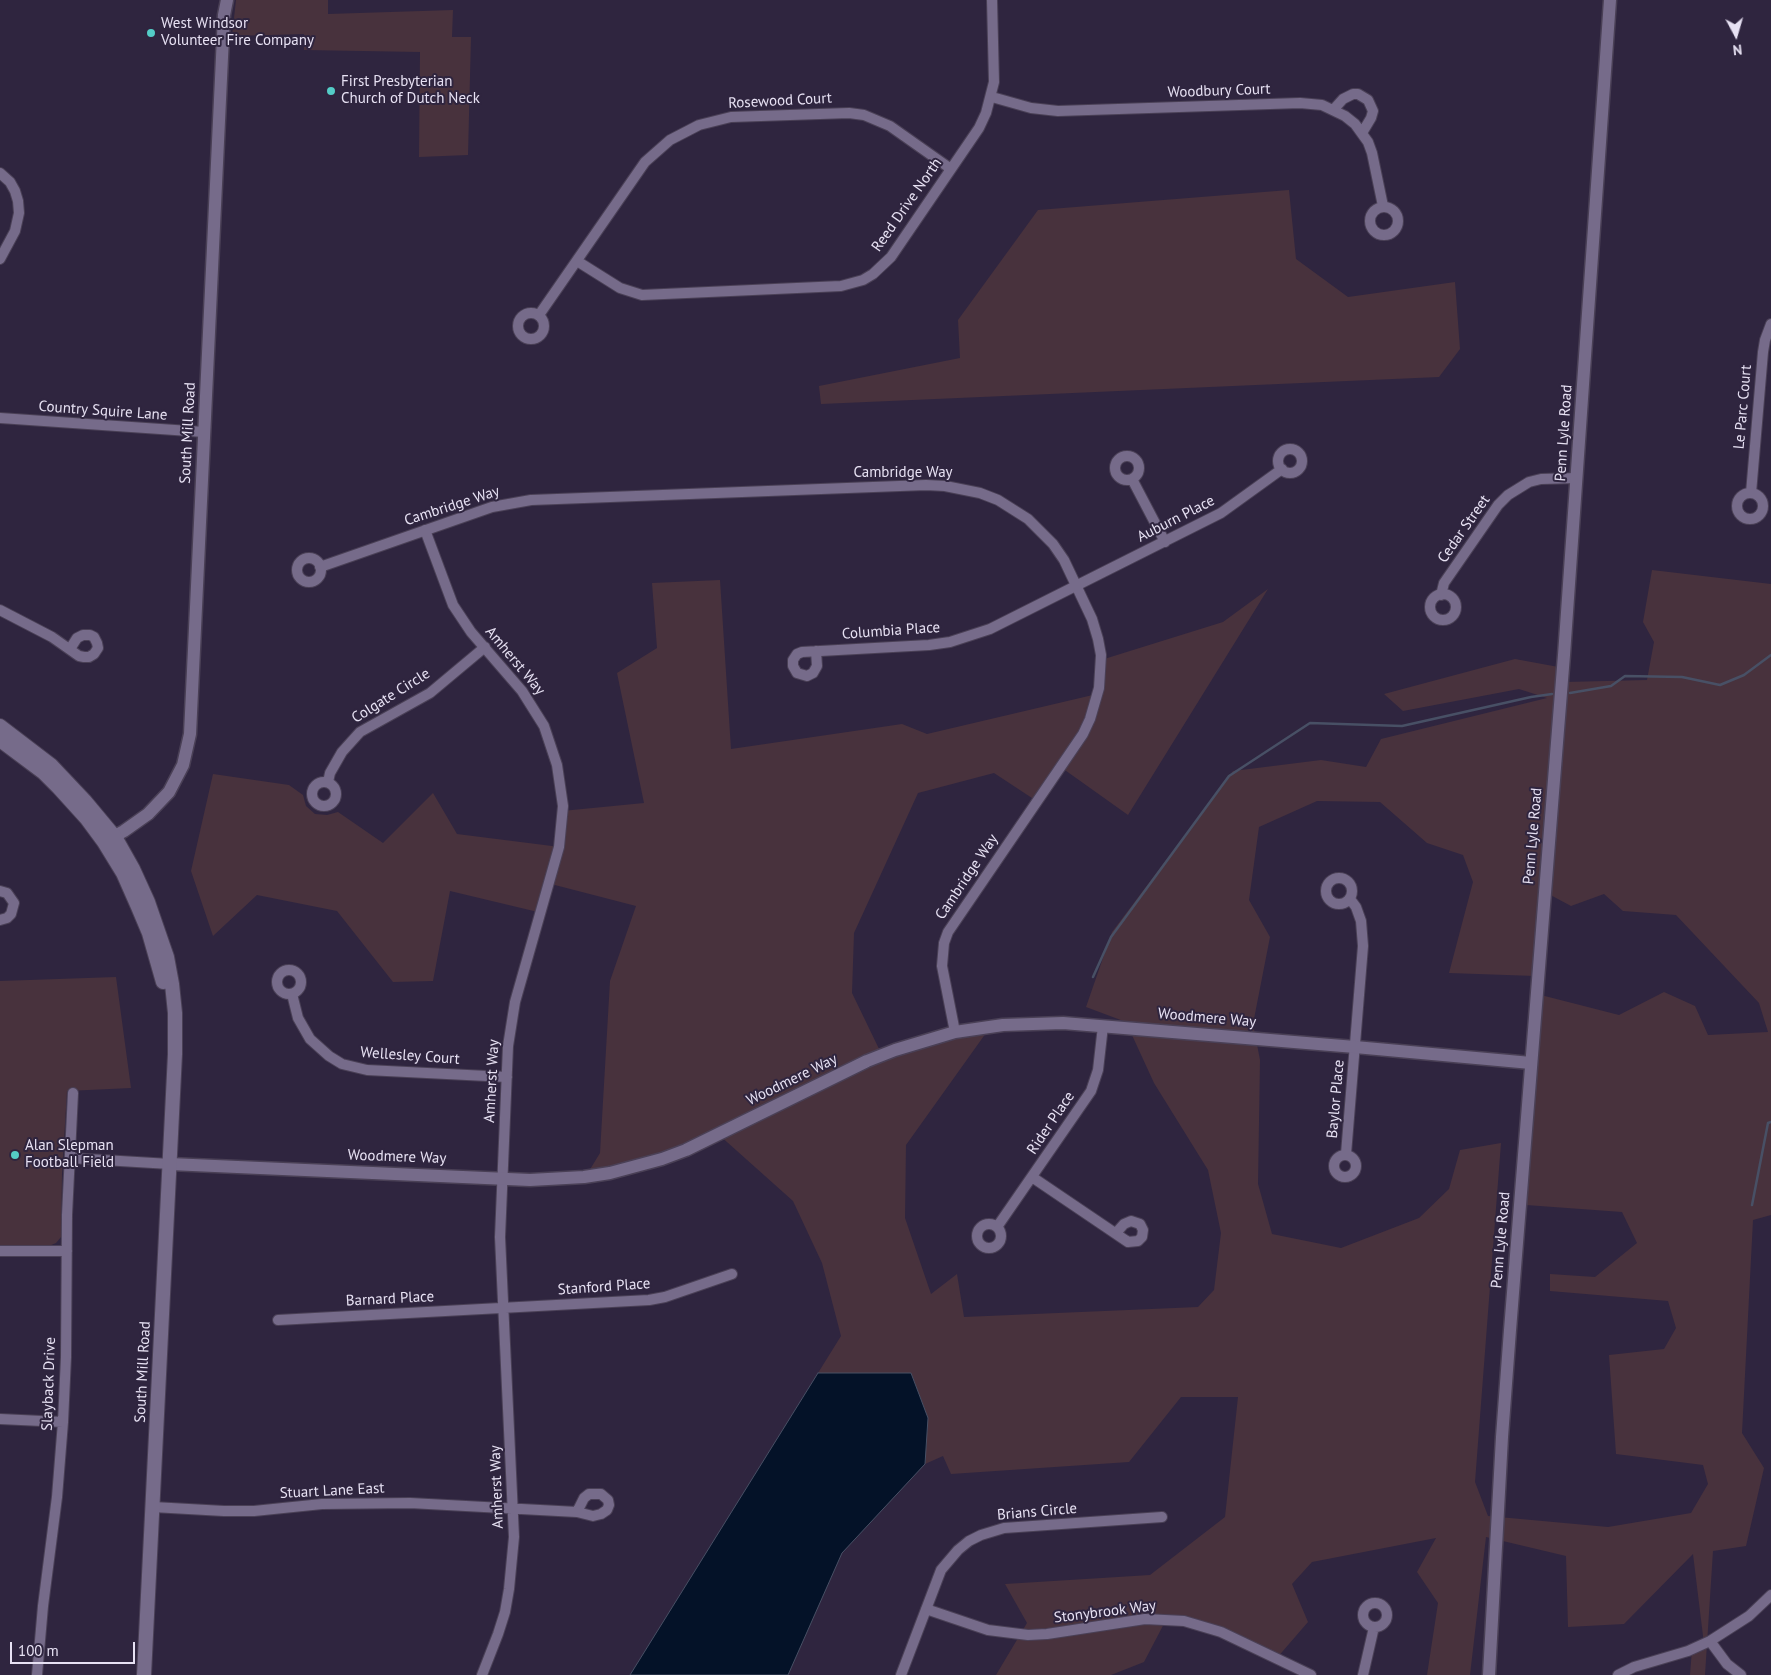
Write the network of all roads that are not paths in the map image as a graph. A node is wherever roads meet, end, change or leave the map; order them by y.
1 (222, 0) edge
2 (226, 0) edge
3 (992, 0) edge
4 (1610, 0) edge
5 (224, 14) junction
6 (992, 97) junction
7 (1334, 109) junction
8 (1362, 133) junction
9 (951, 169) junction
10 (0, 172) edge
11 (1383, 206) dead end
12 (0, 259) edge
13 (577, 261) junction
14 (539, 316) dead end
15 (1771, 324) edge
16 (0, 418) edge
17 (204, 432) junction
18 (1282, 469) dead end
19 (1577, 478) junction
20 (1132, 479) dead end
21 (1751, 493) dead end
22 (425, 530) junction
23 (1165, 542) junction
24 (320, 567) dead end
25 (1077, 586) junction
26 (1441, 594) dead end
27 (0, 610) edge
28 (484, 646) junction
29 (70, 648) dead end
30 (816, 651) dead end
31 (0, 726) edge
32 (0, 740) edge
33 (328, 782) dead end
34 (109, 839) junction
35 (0, 891) edge
36 (1350, 899) dead end
37 (0, 920) edge
38 (292, 994) dead end
39 (1103, 1026) junction
40 (955, 1032) junction
41 (1356, 1047) junction
42 (1531, 1063) junction
43 (507, 1077) junction
44 (73, 1093) dead end
45 (1346, 1154) dead end
46 (70, 1158) junction
47 (170, 1164) junction
48 (1032, 1177) junction
49 (502, 1178) junction
50 (997, 1227) dead end
51 (1116, 1233) dead end
52 (0, 1251) edge
53 (67, 1251) junction
54 (732, 1274) dead end
55 (504, 1308) junction
56 (278, 1320) dead end
57 (0, 1419) edge
58 (63, 1422) junction
59 (153, 1507) junction
60 (513, 1508) junction
61 (577, 1512) dead end
62 (1162, 1517) dead end
63 (1771, 1596) edge
64 (926, 1609) junction
65 (1374, 1627) dead end
66 (1710, 1641) junction
67 (37, 1675) edge
68 (144, 1675) edge
69 (482, 1675) edge
70 (901, 1675) edge
71 (1311, 1675) edge
72 (1363, 1675) edge
73 (1489, 1675) edge
74 (1618, 1675) edge
75 (1741, 1675) edge

1 - 5 street
2 - 5 street, South Mill Road
3 - 6 street, Reed Drive North
4 - 19 street, Penn Lyle Road
5 - 17 street, South Mill Road
6 - 7 street, Woodbury Court
6 - 9 street, Reed Drive North
7 - 8 street, Woodbury Court
7 - 8 street
8 - 11 street, Woodbury Court
9 - 13 street, Reed Drive North
9 - 13 street, Rosewood Court
10 - 12 street
13 - 14 street, Rosewood Court
15 - 21 street, Le Parc Court
16 - 17 street, Country Squire Lane
17 - 34 street, South Mill Road
18 - 23 street, Auburn Place
19 - 26 street, Cedar Street
19 - 42 street, Penn Lyle Road
20 - 23 street
22 - 24 street, Cambridge Way
22 - 25 street, Cambridge Way
22 - 28 street, Amherst Way
23 - 25 street, Auburn Place
25 - 30 street, Columbia Place
25 - 40 street, Cambridge Way
27 - 29 street
28 - 33 street, Colgate Circle
28 - 43 street, Amherst Way
31 - 34 main road
32 - 34 main road
34 - 47 main road, South Mill Road
35 - 37 street
36 - 41 street, Baylor Place
38 - 43 street, Wellesley Court
39 - 40 street, Woodmere Way
39 - 41 street, Woodmere Way
39 - 48 street, Rider Place
40 - 49 street, Woodmere Way
41 - 42 street, Woodmere Way
41 - 45 street, Baylor Place
42 - 73 street, Penn Lyle Road
43 - 49 street, Amherst Way
44 - 46 street, Slayback Drive
46 - 47 street, Woodmere Way
46 - 53 street, Slayback Drive
47 - 49 street, Woodmere Way
47 - 59 main road, South Mill Road
48 - 50 street, Rider Place
48 - 51 street
49 - 55 street, Amherst Way
52 - 53 street
53 - 58 street, Slayback Drive
54 - 55 street, Stanford Place
55 - 56 street, Barnard Place
55 - 60 street, Amherst Way
57 - 58 street
58 - 67 street, Slayback Drive
59 - 60 street, Stuart Lane East
59 - 68 main road, South Mill Road
60 - 61 street, Stuart Lane East
60 - 69 street, Amherst Way
62 - 64 street, Brians Circle
63 - 66 street
64 - 70 street, Brians Circle
64 - 71 street, Stonybrook Way
65 - 72 street
66 - 74 street
66 - 75 street

